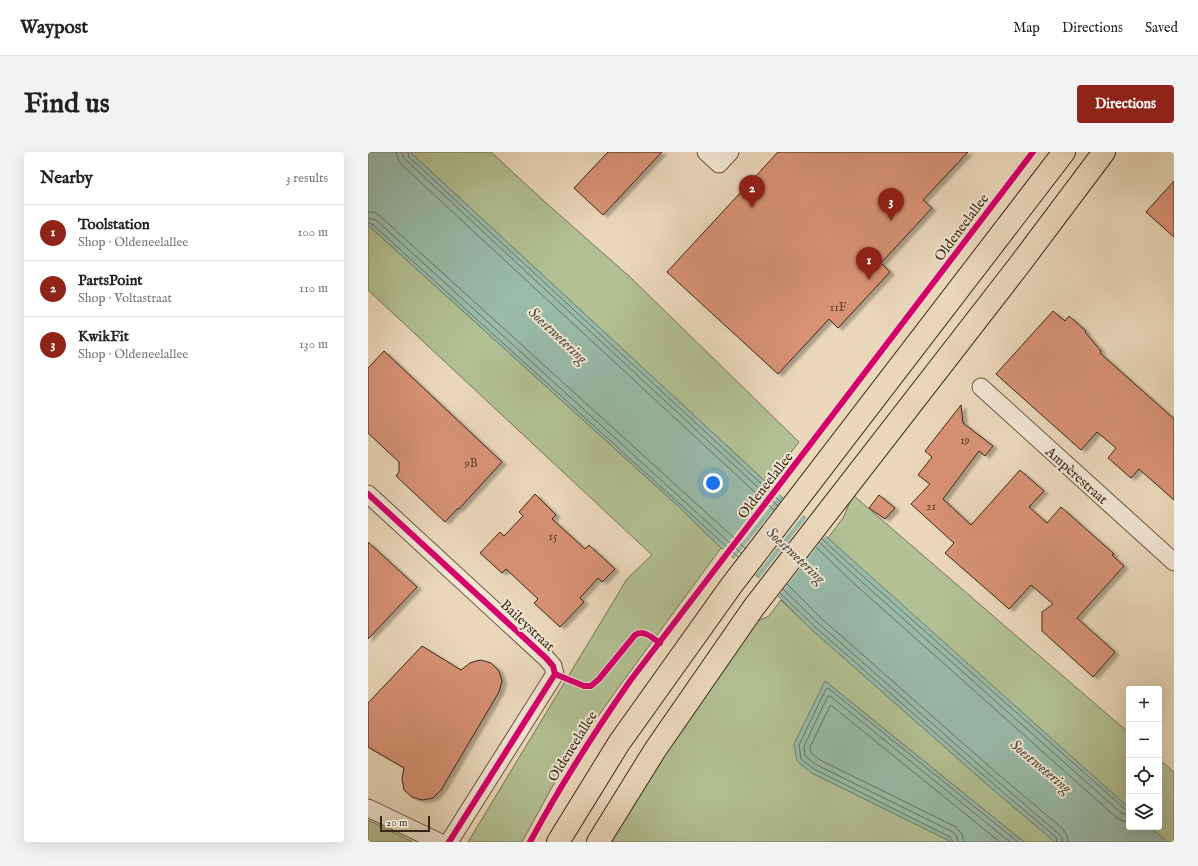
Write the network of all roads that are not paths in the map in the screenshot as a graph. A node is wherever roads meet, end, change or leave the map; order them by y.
1 (706, 152) edge
2 (730, 152) edge
3 (1064, 152) edge
4 (1104, 152) edge
5 (981, 387) dead end
6 (368, 494) edge
7 (1174, 562) edge
8 (368, 808) edge
9 (438, 842) edge
10 (449, 842) edge
11 (558, 842) edge
12 (598, 842) edge

1 - 2 street
3 - 11 main road
4 - 12 main road
5 - 7 street, Ampèrestraat
6 - 10 street, Baileystraat
8 - 9 street

